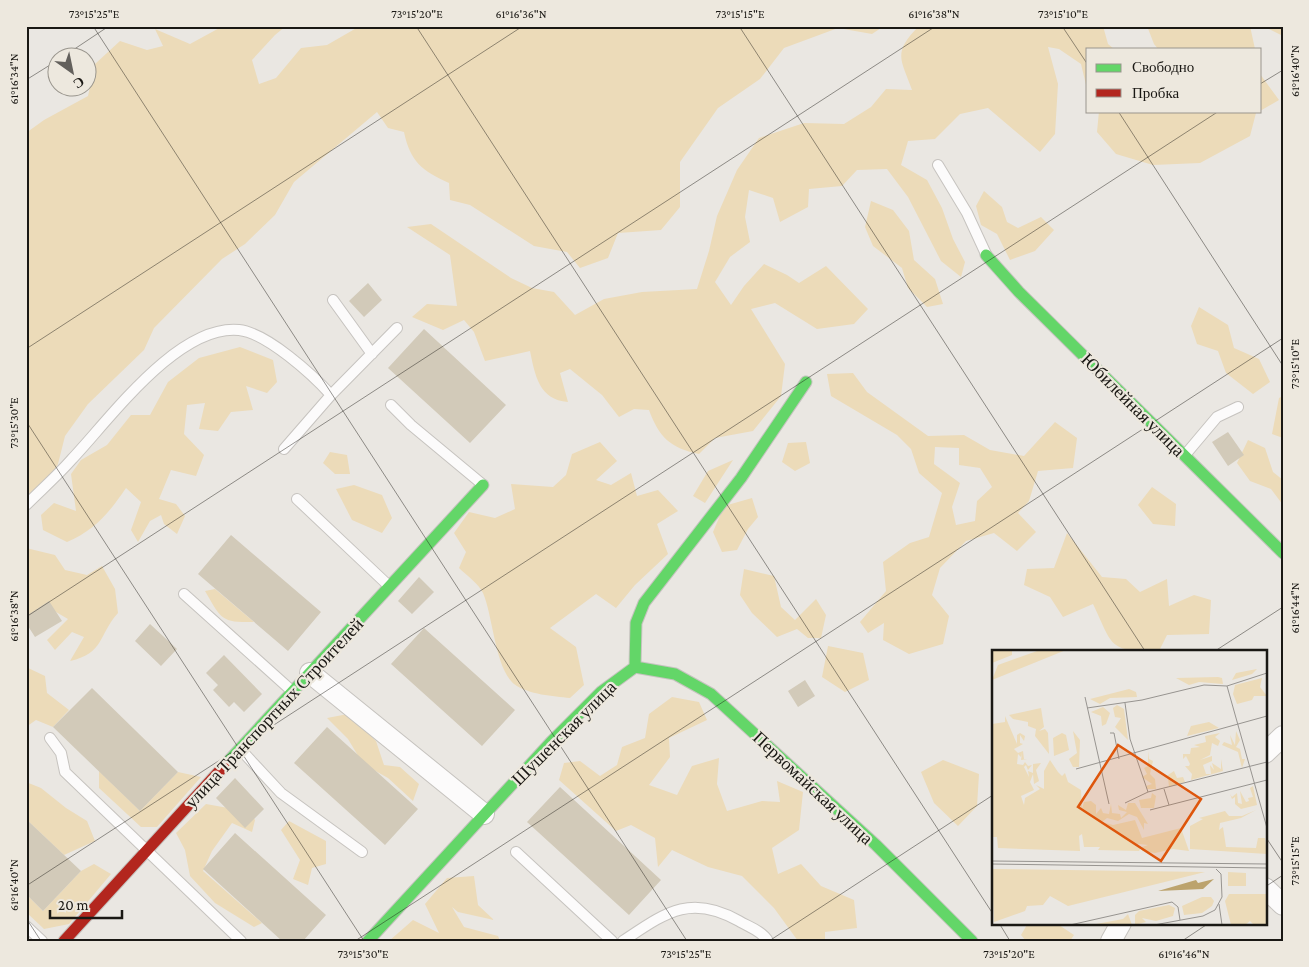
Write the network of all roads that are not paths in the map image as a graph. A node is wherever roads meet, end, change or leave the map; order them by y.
1 (938, 165) dead end
2 (986, 255) joint
3 (333, 300) dead end
4 (397, 328) dead end
5 (372, 354) junction
6 (806, 382) dead end
7 (331, 395) junction
8 (391, 405) dead end
9 (1238, 407) dead end
10 (284, 449) dead end
11 (1184, 455) junction
12 (482, 485) joint
13 (297, 499) dead end
14 (26, 505) edge
15 (1283, 553) edge
16 (390, 587) junction
17 (184, 594) dead end
18 (635, 666) junction
19 (310, 673) junction
20 (293, 692) junction
21 (1283, 736) edge
22 (50, 738) dead end
23 (240, 749) junction
24 (1266, 752) edge
25 (484, 814) junction
26 (147, 850) junction
27 (362, 852) dead end
28 (516, 852) dead end
29 (1266, 889) edge
30 (1283, 905) edge
31 (1120, 924) edge
32 (26, 926) edge
33 (70, 939) edge
34 (42, 941) edge
35 (241, 941) edge
36 (368, 941) edge
37 (612, 941) edge
38 (623, 941) edge
39 (768, 941) edge
40 (972, 941) edge
41 (1111, 941) edge

1 - 2 lane
2 - 11 street, Юбилейная улица
3 - 5 lane
4 - 5 lane
5 - 7 lane
6 - 18 street
7 - 10 lane
7 - 14 lane
8 - 12 lane
9 - 11 lane
11 - 15 street, Юбилейная улица
12 - 16 street, улица Транспортных Строителей
13 - 16 lane
16 - 19 street, улица Транспортных Строителей
17 - 20 lane
18 - 25 street, Шушенская улица
18 - 40 street, Первомайская улица
19 - 20 street, улица Транспортных Строителей
19 - 25 street
20 - 23 street, улица Транспортных Строителей
21 - 24 street
22 - 26 lane
23 - 26 street, улица Транспортных Строителей
23 - 27 lane
25 - 36 street, Шушенская улица
26 - 33 street, улица Транспортных Строителей
26 - 35 lane
28 - 37 lane
29 - 30 street
31 - 41 street
32 - 34 lane
38 - 39 lane

